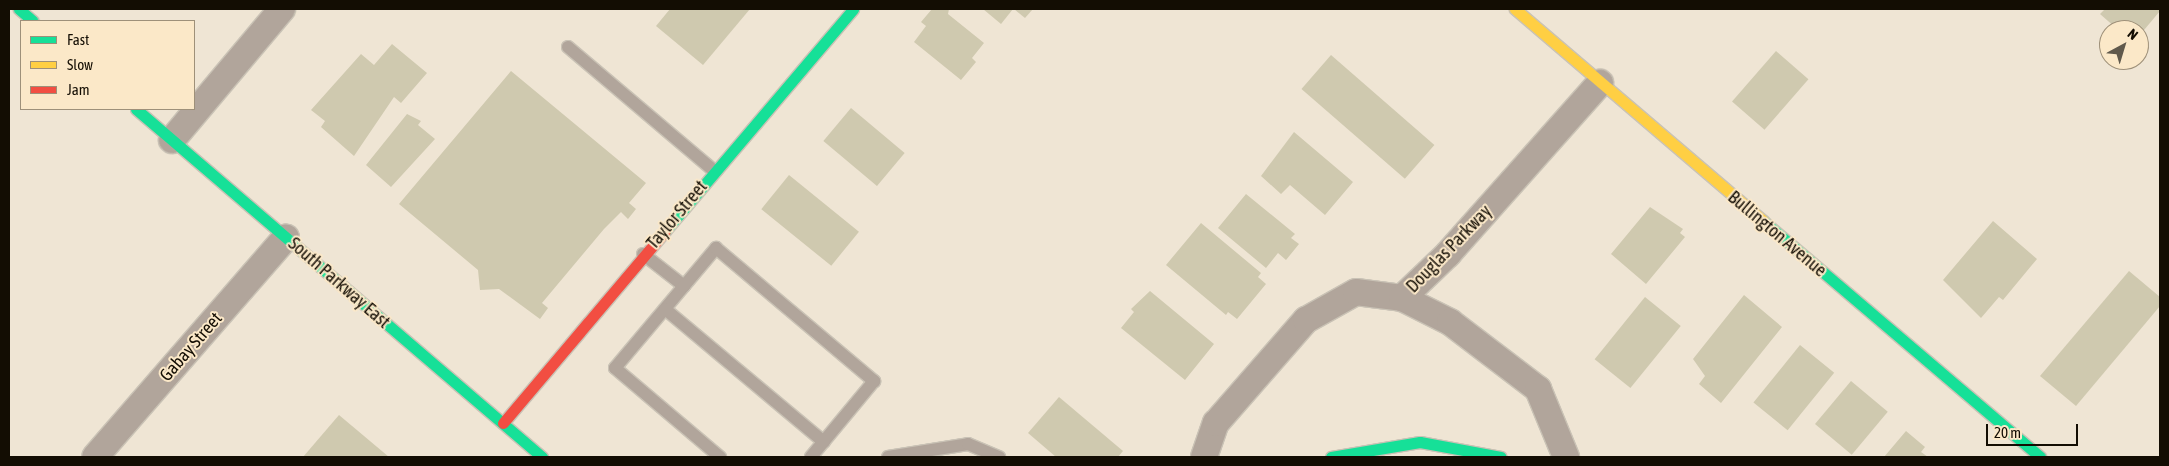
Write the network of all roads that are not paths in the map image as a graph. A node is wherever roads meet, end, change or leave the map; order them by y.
1 (19, 9) edge
2 (282, 9) edge
3 (853, 9) edge
4 (1515, 9) edge
5 (32, 20) edge
6 (568, 47) dead end
7 (1600, 83) junction
8 (137, 110) edge
9 (172, 140) junction
10 (714, 171) junction
11 (286, 237) junction
12 (643, 254) junction
13 (684, 286) junction
14 (1402, 298) junction
15 (664, 309) junction
16 (503, 423) junction
17 (824, 442) junction
18 (1470, 453) edge
19 (95, 457) edge
20 (542, 457) edge
21 (720, 457) edge
22 (811, 457) edge
23 (888, 457) edge
24 (999, 457) edge
25 (1204, 457) edge
26 (1331, 457) edge
27 (1501, 457) edge
28 (1566, 457) edge
29 (2040, 457) edge

1 - 5 street
2 - 9 street
3 - 10 street, Taylor Street
4 - 7 street, Bullington Avenue
6 - 10 lane
7 - 14 street, Douglas Parkway
7 - 29 street, Bullington Avenue
8 - 9 street, South Parkway East
9 - 11 street, South Parkway East
10 - 12 street, Taylor Street
11 - 16 street, South Parkway East
11 - 19 street, Gabay Street
12 - 13 lane
12 - 16 street, Taylor Street
13 - 15 lane
13 - 17 lane
14 - 25 street, Douglas Parkway
14 - 28 street
15 - 17 lane
15 - 21 lane
16 - 20 street, South Parkway East
17 - 22 lane
18 - 26 street
18 - 27 street
23 - 24 lane

